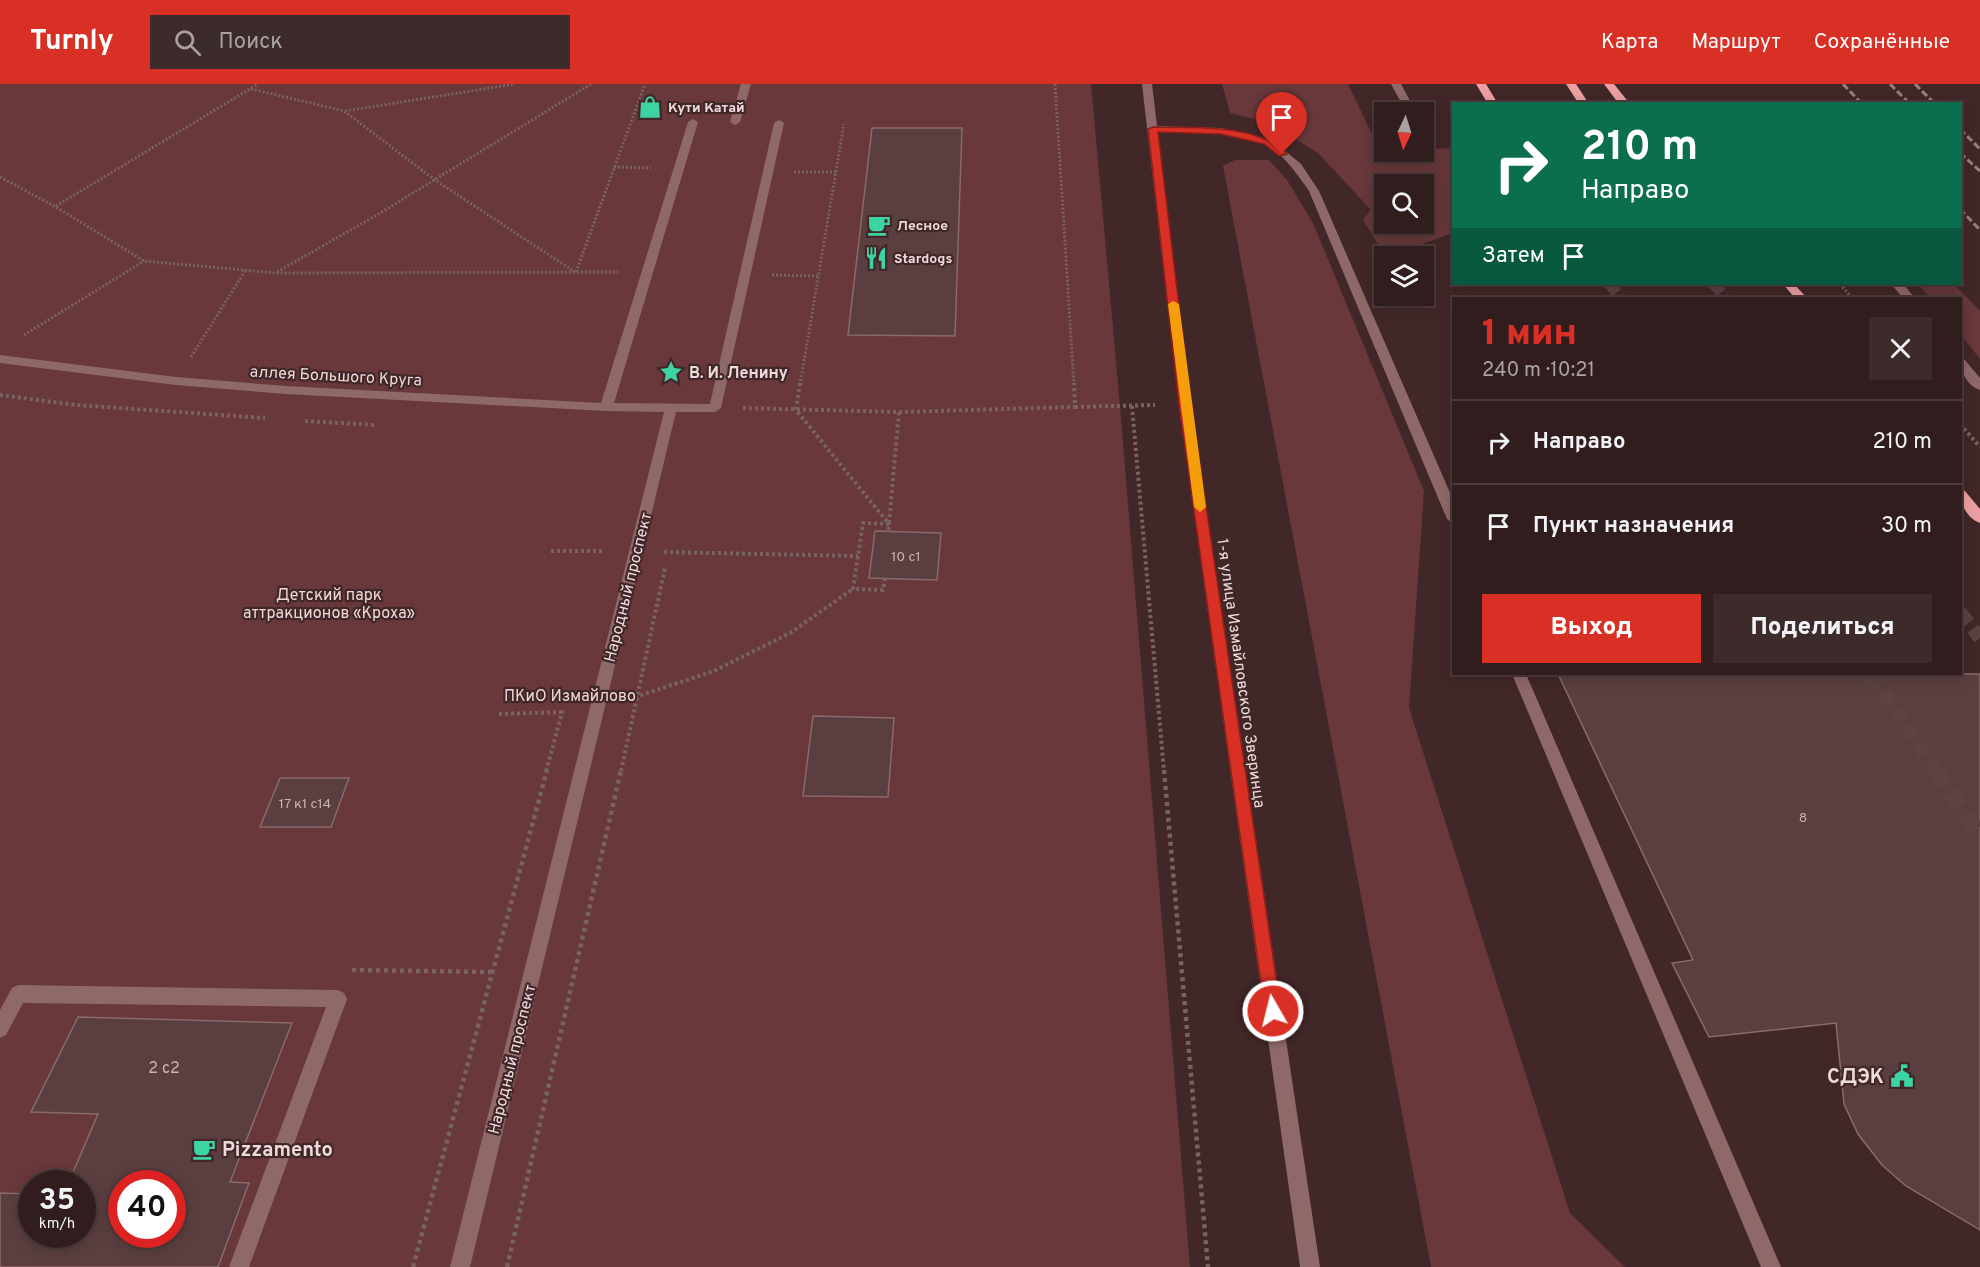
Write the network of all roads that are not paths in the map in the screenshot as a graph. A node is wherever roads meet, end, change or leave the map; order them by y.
1 (746, 84) edge
2 (1147, 84) edge
3 (1396, 84) edge
4 (1480, 84) edge
5 (1571, 84) edge
6 (1609, 84) edge
7 (1406, 102) edge
8 (1492, 102) edge
9 (1583, 102) edge
10 (1623, 102) edge
11 (693, 122) dead end
12 (735, 122) dead end
13 (779, 123) dead end
14 (1153, 129) junction
15 (1789, 285) edge
16 (1898, 285) edge
17 (1800, 297) edge
18 (1908, 297) edge
19 (0, 359) edge
20 (1962, 364) edge
21 (1980, 386) edge
22 (606, 406) junction
23 (671, 407) junction
24 (1962, 496) edge
25 (1452, 514) edge
26 (1980, 518) edge
27 (1519, 675) edge
28 (0, 1029) edge
29 (239, 1267) edge
30 (460, 1267) edge
31 (1310, 1267) edge
32 (1771, 1267) edge

1 - 12 street
2 - 14 street, 1-я улица Измайловского Зверинца
3 - 7 street
4 - 8 main road
5 - 9 main road
6 - 10 main road
11 - 22 street
13 - 23 street
14 - 25 street
14 - 31 street, 1-я улица Измайловского Зверинца
15 - 17 main road
16 - 18 street
19 - 22 street, аллея Большого Круга
20 - 21 street
22 - 23 street, аллея Большого Круга
23 - 30 street, Народный проспект
24 - 26 main road
27 - 32 street
28 - 29 street

